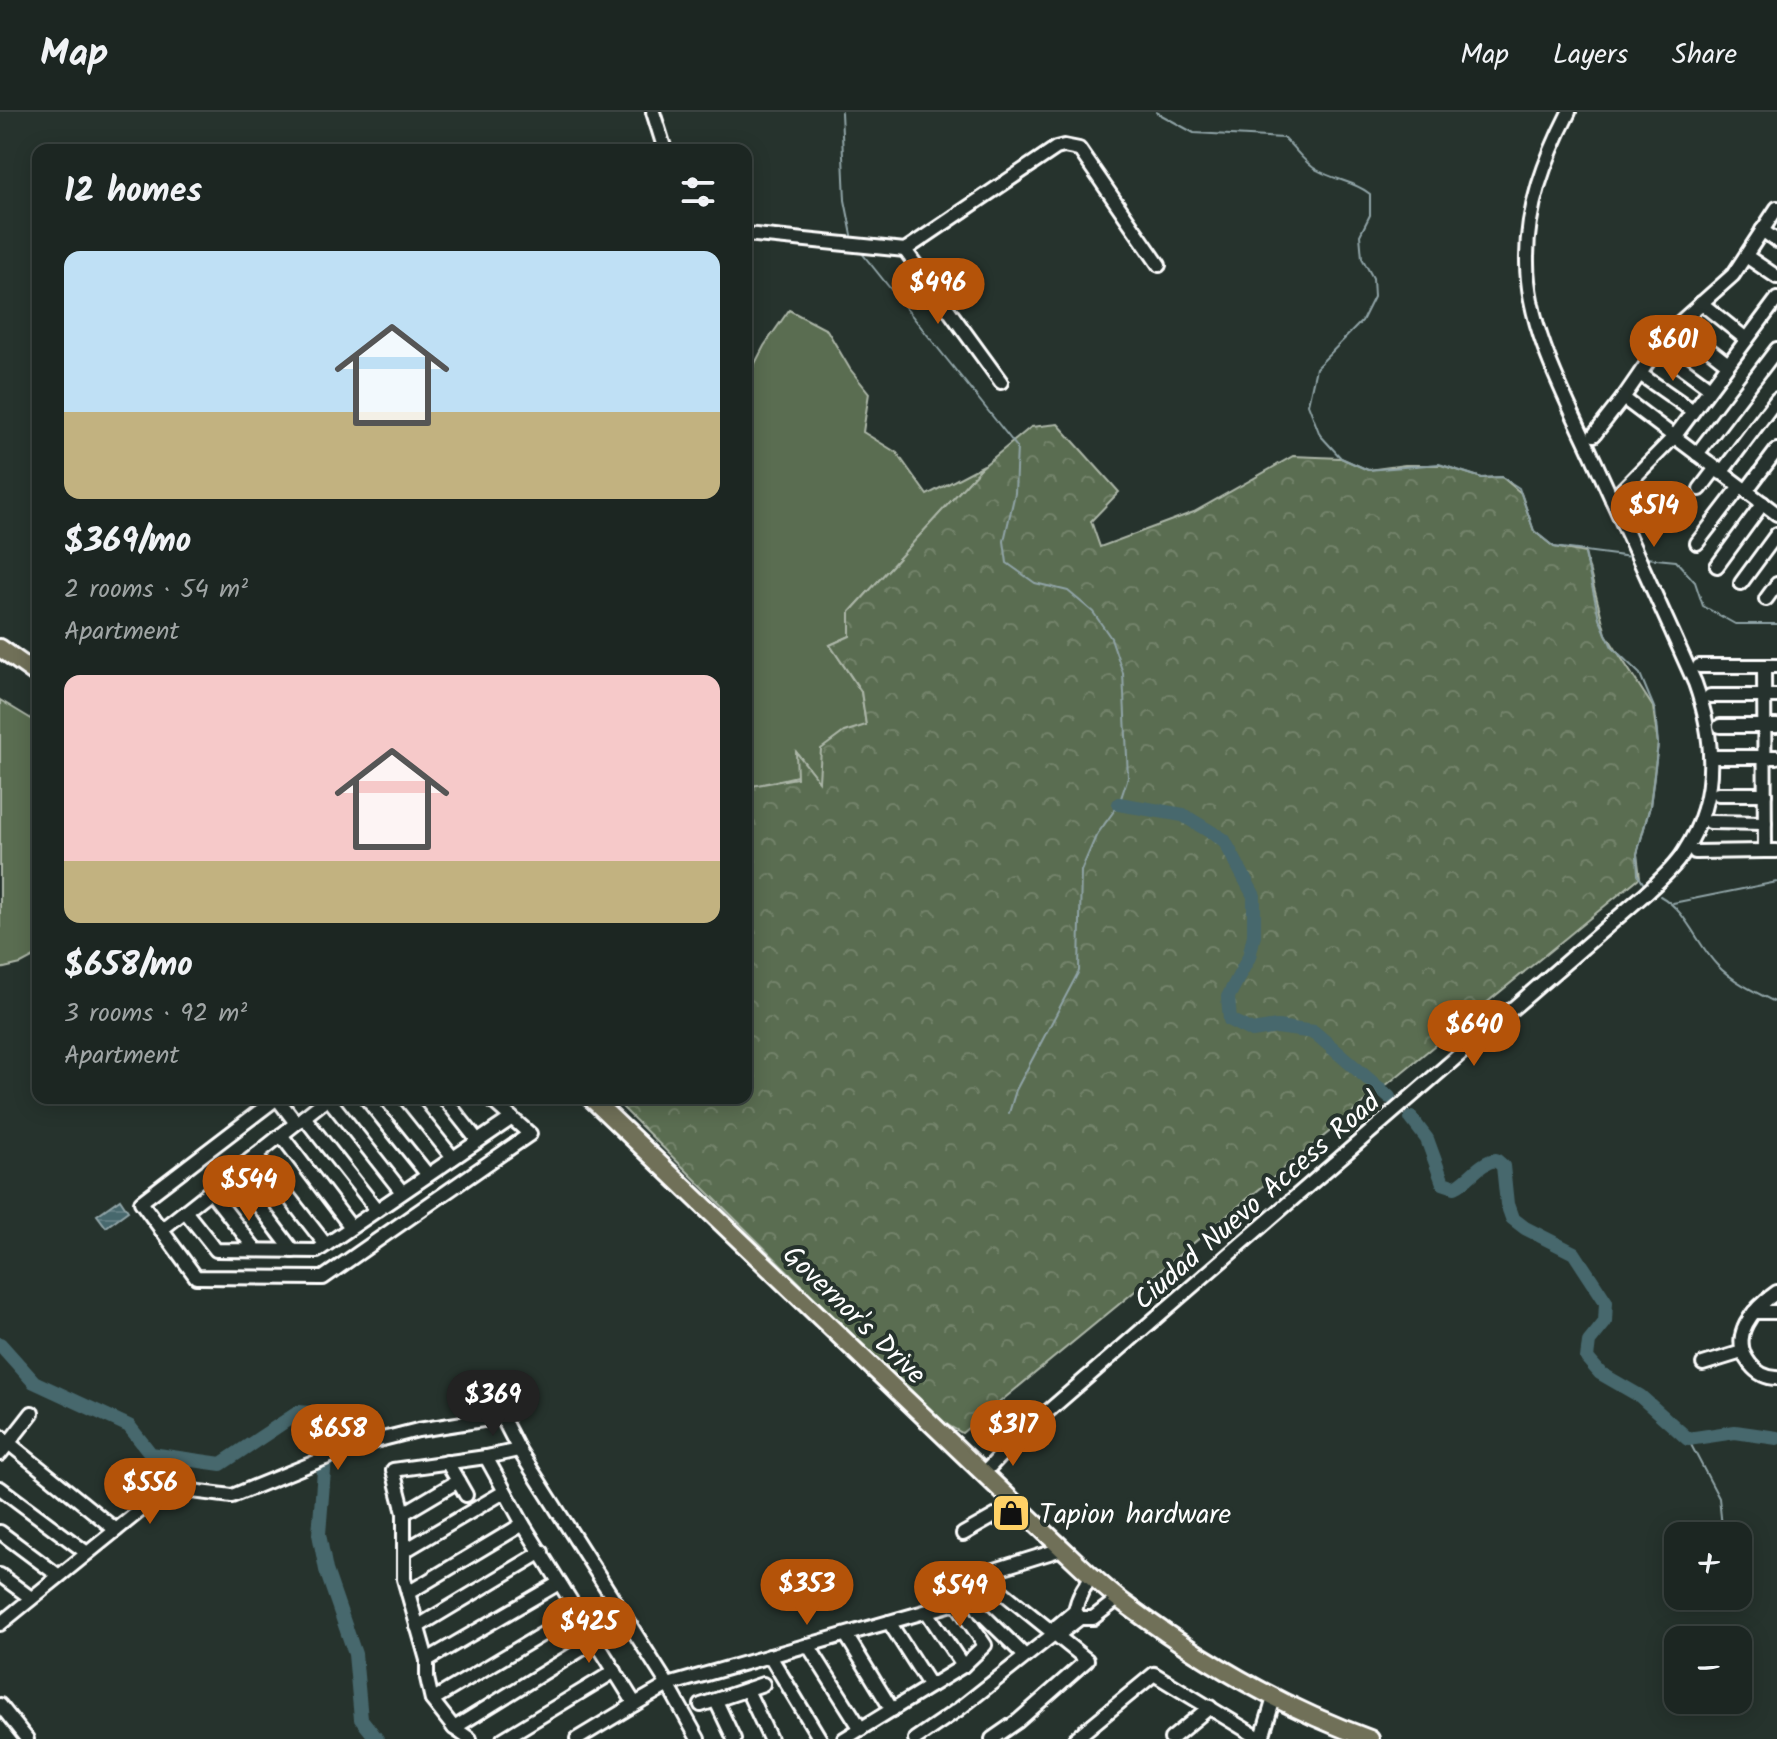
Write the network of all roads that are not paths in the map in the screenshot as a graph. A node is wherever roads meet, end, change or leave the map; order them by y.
1 (653, 112) edge
2 (1569, 112) edge
3 (663, 144) edge
4 (1777, 208) edge
5 (1762, 230) junction
6 (752, 235) edge
7 (1777, 241) edge
8 (905, 250) junction
9 (1746, 256) junction
10 (1159, 265) dead end
11 (1777, 277) edge
12 (1777, 299) edge
13 (1701, 303) junction
14 (1765, 314) junction
15 (1777, 323) edge
16 (1678, 325) junction
17 (1746, 339) junction
18 (1657, 349) junction
19 (1777, 349) edge
20 (1728, 364) junction
21 (1640, 374) junction
22 (1001, 382) dead end
23 (1710, 388) junction
24 (1623, 398) junction
25 (1777, 399) edge
26 (1693, 411) junction
27 (1594, 435) dead end
28 (1674, 437) junction
29 (1777, 450) edge
30 (1697, 454) junction
31 (1718, 471) junction
32 (1700, 489) dead end
33 (1743, 489) junction
34 (1615, 505) junction
35 (1772, 507) edge
36 (1777, 534) edge
37 (1697, 543) dead end
38 (1717, 566) dead end
39 (1741, 583) dead end
40 (1777, 584) edge
41 (1766, 599) dead end
42 (0, 648) edge
43 (1699, 666) dead end
44 (1771, 666) edge
45 (32, 671) edge
46 (1710, 696) dead end
47 (1771, 696) edge
48 (1720, 726) dead end
49 (1771, 726) edge
50 (1711, 757) junction
51 (1771, 757) edge
52 (1769, 791) edge
53 (1718, 794) dead end
54 (1769, 821) edge
55 (1710, 822) dead end
56 (1771, 851) edge
57 (1695, 852) dead end
58 (269, 1104) edge
59 (283, 1104) edge
60 (320, 1104) edge
61 (333, 1104) edge
62 (371, 1104) edge
63 (410, 1104) edge
64 (449, 1104) edge
65 (493, 1104) edge
66 (597, 1104) edge
67 (300, 1120) junction
68 (508, 1120) junction
69 (281, 1135) junction
70 (478, 1141) junction
71 (256, 1155) junction
72 (453, 1158) junction
73 (234, 1173) junction
74 (428, 1175) junction
75 (210, 1191) junction
76 (402, 1192) junction
77 (185, 1211) junction
78 (371, 1213) junction
79 (351, 1227) junction
80 (161, 1230) junction
81 (380, 1238) junction
82 (326, 1245) junction
83 (256, 1250) junction
84 (293, 1251) junction
85 (1777, 1292) edge
86 (1754, 1312) junction
87 (1777, 1312) edge
88 (1742, 1352) junction
89 (1703, 1364) dead end
90 (1777, 1378) edge
91 (32, 1413) dead end
92 (3, 1445) edge
93 (519, 1450) junction
94 (486, 1457) junction
95 (447, 1462) junction
96 (981, 1469) junction
97 (458, 1481) junction
98 (0, 1488) edge
99 (504, 1492) junction
100 (466, 1495) dead end
101 (1016, 1504) junction
102 (404, 1513) junction
103 (523, 1524) junction
104 (116, 1530) junction
105 (0, 1532) edge
106 (963, 1534) dead end
107 (1062, 1549) junction
108 (404, 1551) junction
109 (542, 1552) junction
110 (87, 1553) junction
111 (0, 1575) edge
112 (1093, 1575) junction
113 (59, 1576) junction
114 (559, 1583) junction
115 (1000, 1590) dead end
116 (408, 1593) junction
117 (31, 1598) junction
118 (1119, 1598) junction
119 (927, 1612) junction
120 (578, 1613) junction
121 (1078, 1615) junction
122 (1, 1622) edge
123 (889, 1622) junction
124 (417, 1627) junction
125 (1054, 1634) junction
126 (846, 1635) junction
127 (595, 1641) junction
128 (808, 1645) junction
129 (770, 1656) junction
130 (1025, 1656) junction
131 (427, 1660) junction
132 (963, 1666) junction
133 (615, 1671) junction
134 (763, 1684) dead end
135 (668, 1685) junction
136 (930, 1686) junction
137 (747, 1690) junction
138 (1274, 1698) junction
139 (432, 1700) junction
140 (716, 1701) junction
141 (635, 1704) junction
142 (0, 1705) edge
143 (701, 1705) dead end
144 (1210, 1707) junction
145 (892, 1710) junction
146 (454, 1728) junction
147 (861, 1729) junction
148 (27, 1739) edge
149 (470, 1739) edge
150 (503, 1739) edge
151 (577, 1739) edge
152 (698, 1739) edge
153 (734, 1739) edge
154 (770, 1739) edge
155 (820, 1739) edge
156 (844, 1739) edge
157 (915, 1739) edge
158 (992, 1739) edge
159 (1075, 1739) edge
160 (1171, 1739) edge
161 (1262, 1739) edge
162 (1370, 1739) edge

1 - 3 street
2 - 34 street
4 - 5 street
5 - 7 street
5 - 9 street
6 - 8 street
8 - 10 street
8 - 22 street
9 - 11 street
9 - 13 street
12 - 14 street
13 - 16 street
13 - 17 street
14 - 15 street
14 - 17 street
16 - 18 street
16 - 20 street
17 - 20 street
18 - 21 street
18 - 23 street
19 - 30 street
20 - 23 street
21 - 24 street
21 - 26 street
23 - 26 street
24 - 27 street
24 - 28 street
25 - 31 street
26 - 28 street
28 - 30 street
28 - 34 street
29 - 33 street
30 - 31 street
31 - 32 street
31 - 33 street
33 - 35 street
33 - 37 street
34 - 50 street, Ciudad Nuevo Access Road
35 - 38 street
36 - 39 street
40 - 41 street
42 - 45 main road
43 - 44 street
44 - 47 street
46 - 47 street
47 - 49 street
48 - 49 street
49 - 51 street
50 - 51 street
50 - 96 street, Ciudad Nuevo Access Road
51 - 52 street
52 - 53 street
52 - 54 street
54 - 55 street
54 - 56 street
56 - 57 street
58 - 80 street
59 - 67 street
60 - 67 street
61 - 76 street
62 - 74 street
63 - 72 street
64 - 70 street
65 - 68 street
66 - 96 main road, Governor's Drive
67 - 69 street
67 - 78 street
68 - 70 street
68 - 81 street
69 - 71 street
69 - 79 street
70 - 72 street
71 - 73 street
71 - 82 street
72 - 74 street
73 - 75 street
73 - 84 street
74 - 76 street
75 - 77 street
75 - 83 street
76 - 78 street
77 - 80 street
77 - 83 street
78 - 79 street
78 - 81 street
79 - 82 street
80 - 81 street
82 - 84 street
83 - 84 street
85 - 86 street
86 - 87 street
86 - 88 street
88 - 89 street
88 - 90 street
91 - 92 street
92 - 104 street
93 - 94 street
93 - 104 street
93 - 135 street
94 - 95 street
94 - 99 street
95 - 97 street
95 - 102 street
96 - 101 main road, Governor's Drive
97 - 100 street
97 - 102 street
98 - 110 street
99 - 103 street
99 - 108 street
101 - 106 street
101 - 107 main road, Governor's Drive
102 - 108 street
103 - 109 street
103 - 116 street
104 - 110 street
105 - 113 street
107 - 112 main road, Governor's Drive
107 - 130 street
108 - 116 street
109 - 114 street
109 - 124 street
110 - 113 street
111 - 117 street
112 - 118 main road, Governor's Drive
112 - 121 street
113 - 117 street
114 - 120 street
114 - 131 street
115 - 125 street
116 - 124 street
117 - 122 street
118 - 121 street
118 - 138 main road, Governor's Drive
119 - 123 street
119 - 132 street
119 - 132 street
120 - 127 street
120 - 139 street
121 - 125 street
123 - 126 street
123 - 136 street
124 - 131 street
125 - 130 street
125 - 158 street
126 - 128 street
126 - 145 street
127 - 133 street
127 - 146 street
128 - 129 street
128 - 147 street
129 - 135 street
129 - 155 street
130 - 157 street
131 - 139 street
132 - 136 street
133 - 141 street
133 - 150 street
134 - 137 street
135 - 141 street
135 - 152 street
136 - 145 street
137 - 140 street
137 - 154 street
138 - 161 street
138 - 162 main road, Governor's Drive
139 - 146 street
140 - 143 street
140 - 153 street
141 - 151 street
142 - 148 street
144 - 159 street
144 - 160 street
144 - 161 street
145 - 147 street
146 - 149 street
147 - 156 street

